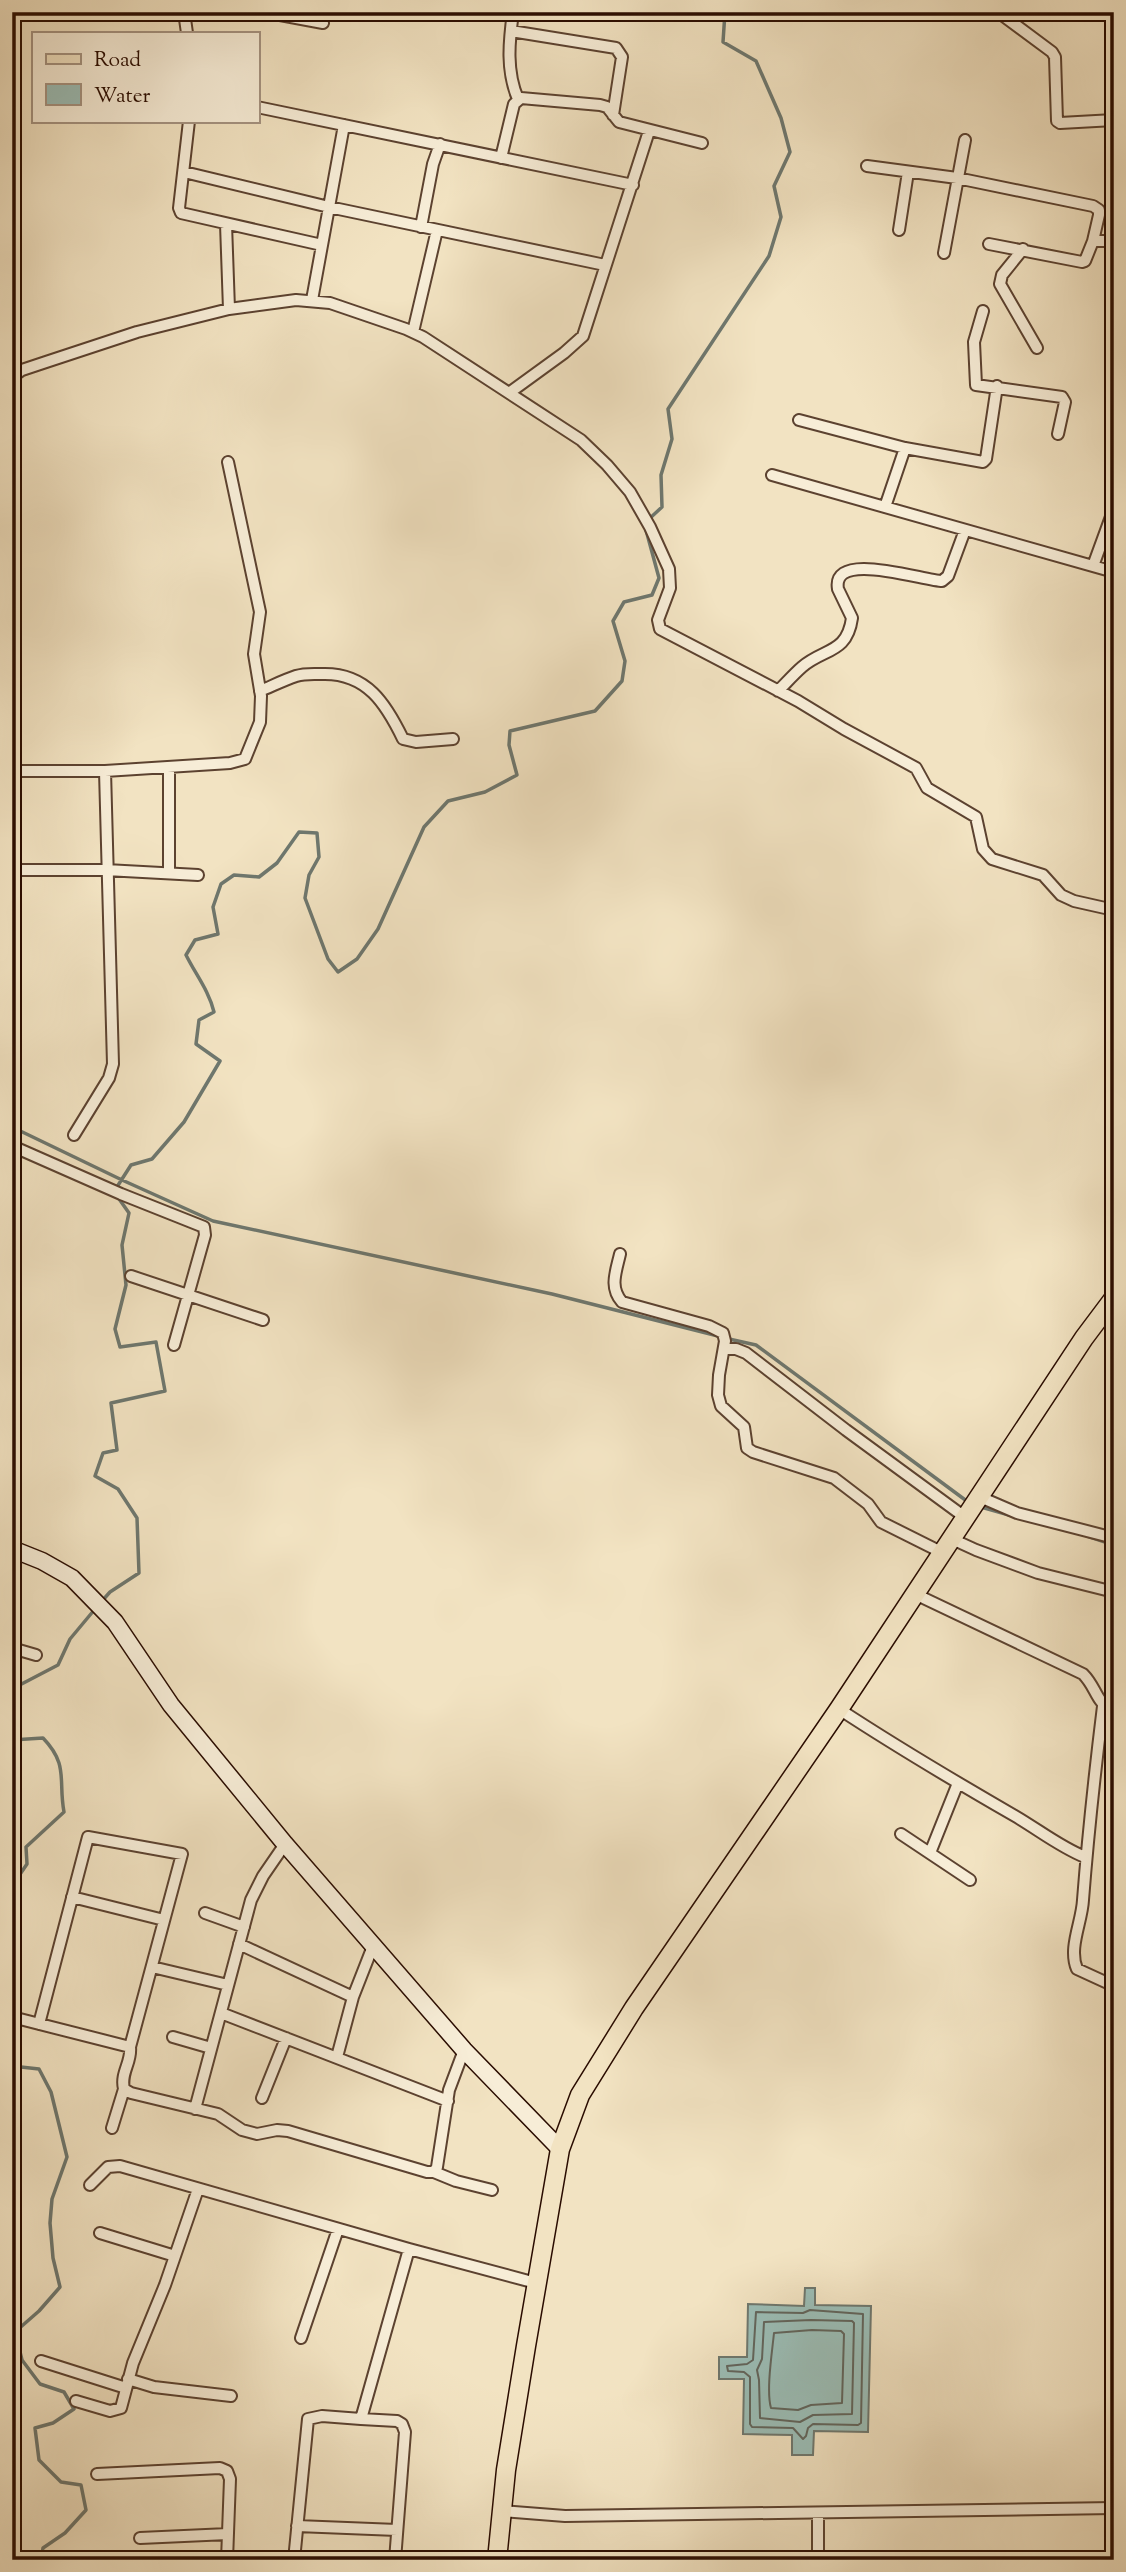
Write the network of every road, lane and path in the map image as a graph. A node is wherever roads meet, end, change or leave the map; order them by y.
1 (184, 12) edge
2 (264, 12) edge
3 (513, 12) edge
4 (998, 12) edge
5 (323, 23) dead end
6 (511, 31) junction
7 (187, 32) edge
8 (518, 99) junction
9 (259, 107) edge
10 (613, 115) junction
11 (1114, 120) edge
12 (189, 122) edge
13 (344, 125) junction
14 (649, 131) junction
15 (965, 140) dead end
16 (702, 143) dead end
17 (440, 144) junction
18 (501, 158) junction
19 (867, 166) dead end
20 (184, 172) junction
21 (908, 172) junction
22 (957, 178) junction
23 (633, 186) junction
24 (329, 207) junction
25 (226, 224) junction
26 (421, 227) junction
27 (438, 230) junction
28 (899, 230) dead end
29 (1093, 241) junction
30 (1114, 241) edge
31 (989, 244) dead end
32 (322, 245) junction
33 (1023, 249) junction
34 (944, 253) dead end
35 (605, 265) junction
36 (312, 300) junction
37 (229, 309) junction
38 (983, 311) dead end
39 (413, 332) junction
40 (1037, 348) dead end
41 (12, 377) edge
42 (997, 386) junction
43 (509, 393) junction
44 (799, 420) dead end
45 (1058, 434) dead end
46 (905, 448) junction
47 (229, 462) dead end
48 (772, 475) dead end
49 (885, 507) junction
50 (1112, 514) edge
51 (965, 530) junction
52 (1093, 566) junction
53 (1114, 572) edge
54 (260, 691) junction
55 (778, 691) junction
56 (453, 739) dead end
57 (169, 767) junction
58 (12, 771) edge
59 (105, 771) junction
60 (12, 870) edge
61 (106, 870) junction
62 (169, 873) junction
63 (198, 875) dead end
64 (1114, 910) edge
65 (74, 1135) dead end
66 (12, 1146) edge
67 (620, 1254) dead end
68 (131, 1276) dead end
69 (187, 1296) junction
70 (1114, 1298) edge
71 (263, 1320) dead end
72 (174, 1345) dead end
73 (724, 1349) junction
74 (980, 1497) junction
75 (966, 1518) junction
76 (1114, 1538) edge
77 (947, 1546) junction
78 (12, 1549) edge
79 (1114, 1592) edge
80 (915, 1594) junction
81 (12, 1648) edge
82 (36, 1654) dead end
83 (1103, 1706) junction
84 (839, 1709) junction
85 (1114, 1712) edge
86 (958, 1783) junction
87 (901, 1834) dead end
88 (285, 1844) junction
89 (930, 1853) junction
90 (1085, 1857) junction
91 (970, 1880) dead end
92 (72, 1897) junction
93 (205, 1913) dead end
94 (164, 1920) junction
95 (244, 1927) junction
96 (239, 1944) junction
97 (373, 1946) junction
98 (152, 1967) junction
99 (228, 1985) junction
100 (1114, 1986) edge
101 (353, 1997) junction
102 (221, 2013) junction
103 (12, 2017) edge
104 (39, 2024) junction
105 (173, 2037) dead end
106 (286, 2038) junction
107 (130, 2047) junction
108 (211, 2048) junction
109 (464, 2050) junction
110 (337, 2057) junction
111 (124, 2089) junction
112 (262, 2098) dead end
113 (448, 2101) junction
114 (195, 2109) junction
115 (112, 2128) dead end
116 (560, 2149) junction
117 (434, 2172) junction
118 (90, 2185) dead end
119 (198, 2189) junction
120 (492, 2190) dead end
121 (338, 2229) junction
122 (100, 2233) dead end
123 (409, 2249) junction
124 (175, 2256) junction
125 (536, 2283) junction
126 (301, 2338) dead end
127 (41, 2361) dead end
128 (127, 2383) junction
129 (231, 2396) dead end
130 (76, 2401) dead end
131 (361, 2419) junction
132 (97, 2474) dead end
133 (1114, 2508) edge
134 (502, 2511) junction
135 (818, 2514) junction
136 (297, 2526) junction
137 (397, 2529) junction
138 (228, 2533) junction
139 (140, 2538) dead end
140 (228, 2560) edge
141 (294, 2560) edge
142 (395, 2560) edge
143 (497, 2560) edge
144 (818, 2560) edge

1 - 7 street
2 - 5 street
3 - 6 street
4 - 11 street
6 - 8 street
6 - 10 street
8 - 10 street
8 - 18 street
9 - 13 street
10 - 14 street
12 - 20 street
13 - 17 street
13 - 24 street
14 - 16 street
14 - 23 street
15 - 22 street
17 - 18 street
17 - 26 street
18 - 23 street
19 - 21 street
20 - 24 street
20 - 25 street
21 - 22 street
21 - 28 street
22 - 29 street
22 - 34 street
23 - 35 street
24 - 26 street
24 - 32 street
25 - 32 street
25 - 37 street
26 - 27 street
27 - 35 street
27 - 39 street
29 - 30 street
29 - 33 street
31 - 33 street
32 - 36 street
33 - 40 street
35 - 43 street
36 - 37 street
36 - 39 street
37 - 41 street
38 - 42 street
39 - 43 street
42 - 45 street
42 - 46 street
43 - 55 street
44 - 46 street
46 - 49 street
47 - 54 street
48 - 49 street
49 - 51 street
50 - 52 street
51 - 52 street
51 - 55 street
52 - 53 street
54 - 56 street
54 - 57 street
55 - 64 street
57 - 59 street
57 - 62 street
58 - 59 street
59 - 61 street
60 - 61 street
61 - 62 street
61 - 65 street
62 - 63 street
66 - 69 street
67 - 73 street
68 - 69 street
69 - 71 street
69 - 72 street
70 - 74 main road
73 - 75 street
73 - 77 street
74 - 75 main road
74 - 76 street
75 - 77 main road
77 - 79 street
77 - 80 main road
78 - 88 street
80 - 83 street
80 - 84 main road
81 - 82 street
83 - 85 street
83 - 90 street
84 - 86 street
84 - 116 main road
86 - 89 street
86 - 90 street
87 - 89 street
88 - 95 street
88 - 97 street
89 - 91 street
90 - 100 street
92 - 94 street
92 - 94 street
92 - 104 street
93 - 95 street
94 - 98 street
95 - 96 street
96 - 99 street
96 - 101 street
97 - 101 street
97 - 109 street
98 - 99 street
98 - 107 street
99 - 102 street
101 - 110 street
102 - 106 street
102 - 108 street
103 - 104 street
104 - 107 street
105 - 108 street
106 - 110 street
106 - 112 street
107 - 111 street
108 - 114 street
109 - 113 street
109 - 116 street
110 - 113 street
111 - 114 street
111 - 115 street
113 - 117 street
114 - 117 street
116 - 125 main road
117 - 120 street
118 - 119 street
119 - 121 street
119 - 124 street
121 - 123 street
121 - 126 street
122 - 124 street
123 - 125 street
123 - 131 street
124 - 128 street
125 - 134 main road
127 - 128 street
128 - 129 street
128 - 130 street
131 - 136 street
131 - 137 street
132 - 138 street
133 - 135 street
134 - 135 street
134 - 143 main road
135 - 144 street
136 - 137 street
136 - 141 street
137 - 142 street
138 - 139 street
138 - 140 street

